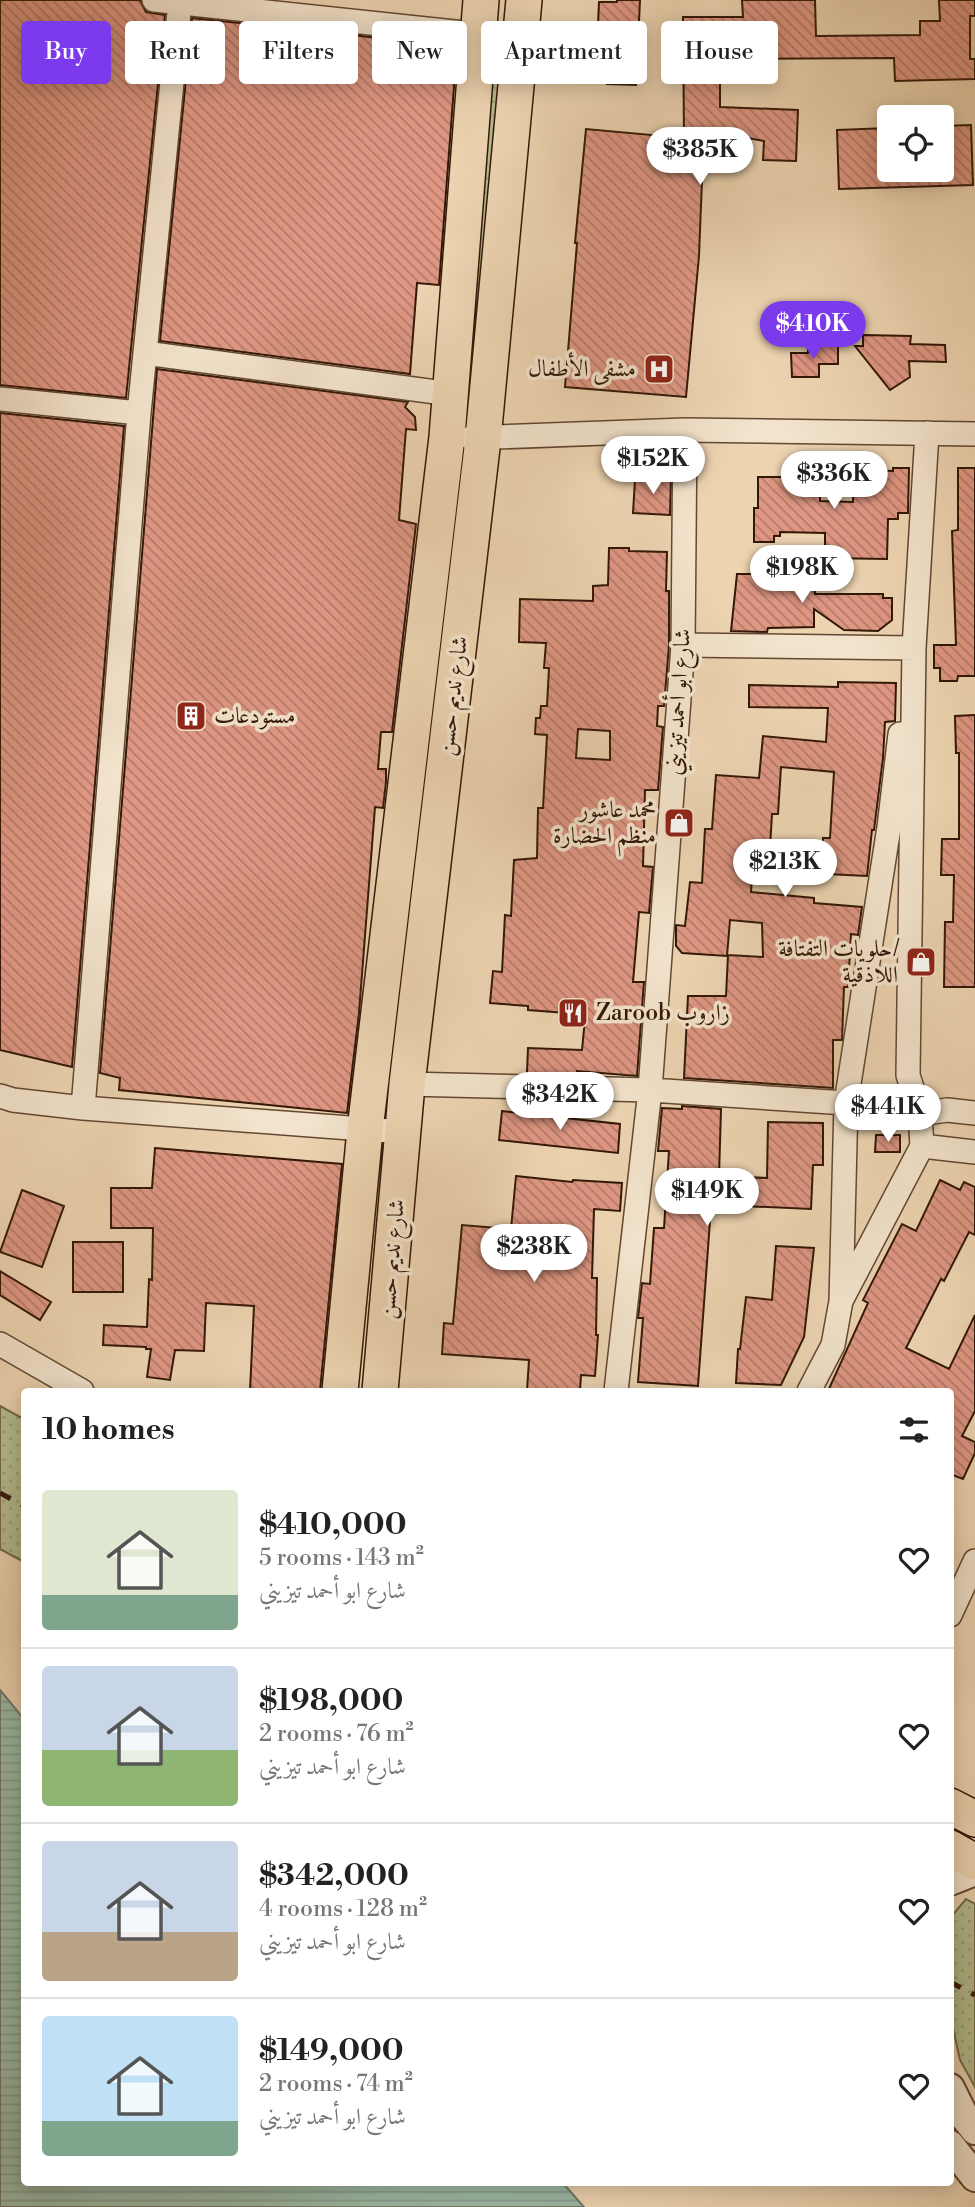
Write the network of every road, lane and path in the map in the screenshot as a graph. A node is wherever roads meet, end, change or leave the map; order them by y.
1 (154, 0) edge
2 (481, 0) edge
3 (524, 0) edge
4 (180, 2) junction
5 (522, 21) edge
6 (479, 35) junction
7 (516, 84) edge
8 (145, 353) junction
9 (451, 394) junction
10 (0, 399) edge
11 (139, 413) junction
12 (685, 430) junction
13 (927, 433) junction
14 (975, 434) edge
15 (447, 437) junction
16 (483, 439) junction
17 (683, 645) junction
18 (914, 648) junction
19 (407, 1083) junction
20 (650, 1090) junction
21 (0, 1096) edge
22 (846, 1103) junction
23 (83, 1108) junction
24 (975, 1113) edge
25 (920, 1114) junction
26 (365, 1130) junction
27 (402, 1132) junction
28 (922, 1146) junction
29 (975, 1152) edge
30 (841, 1301) junction
31 (0, 1344) edge
32 (77, 1388) edge
33 (340, 1388) edge
34 (380, 1388) edge
35 (616, 1388) edge
36 (810, 1388) edge
37 (975, 1561) edge
38 (954, 1606) edge
39 (954, 1808) edge
40 (975, 1819) edge
41 (954, 1850) edge
42 (975, 1862) edge
43 (975, 1871) edge
44 (954, 1879) edge
45 (954, 2096) edge
46 (975, 2130) edge
47 (954, 2151) edge
48 (975, 2177) edge

1 - 4 street
2 - 6 main road, شارع نديم حسن
3 - 5 main road, شارع نديم حسن
4 - 6 street
4 - 8 street
6 - 9 main road, شارع نديم حسن
7 - 16 main road, شارع نديم حسن
8 - 9 street
8 - 11 street
9 - 15 main road, شارع نديم حسن
10 - 11 street
11 - 23 street
12 - 13 street
12 - 16 street
12 - 17 street, شارع ابو أحمد تيزيني
13 - 14 street
13 - 18 street
15 - 16 street
15 - 26 main road, شارع نديم حسن
16 - 19 main road, شارع نديم حسن
17 - 18 street
17 - 20 street, شارع ابو أحمد تيزيني
18 - 22 street
18 - 25 street
19 - 20 street
19 - 27 main road, شارع نديم حسن
20 - 22 street
20 - 35 street, شارع ابو أحمد تيزيني
21 - 23 street
22 - 25 street
22 - 30 street
23 - 26 street
24 - 25 street
25 - 28 street
26 - 27 street
26 - 33 main road, شارع نديم حسن
27 - 34 main road, شارع نديم حسن
28 - 29 street
28 - 30 street
30 - 36 street
31 - 32 street
37 - 38 street
39 - 40 main road
41 - 42 main road
43 - 44 street
45 - 46 street
47 - 48 street

